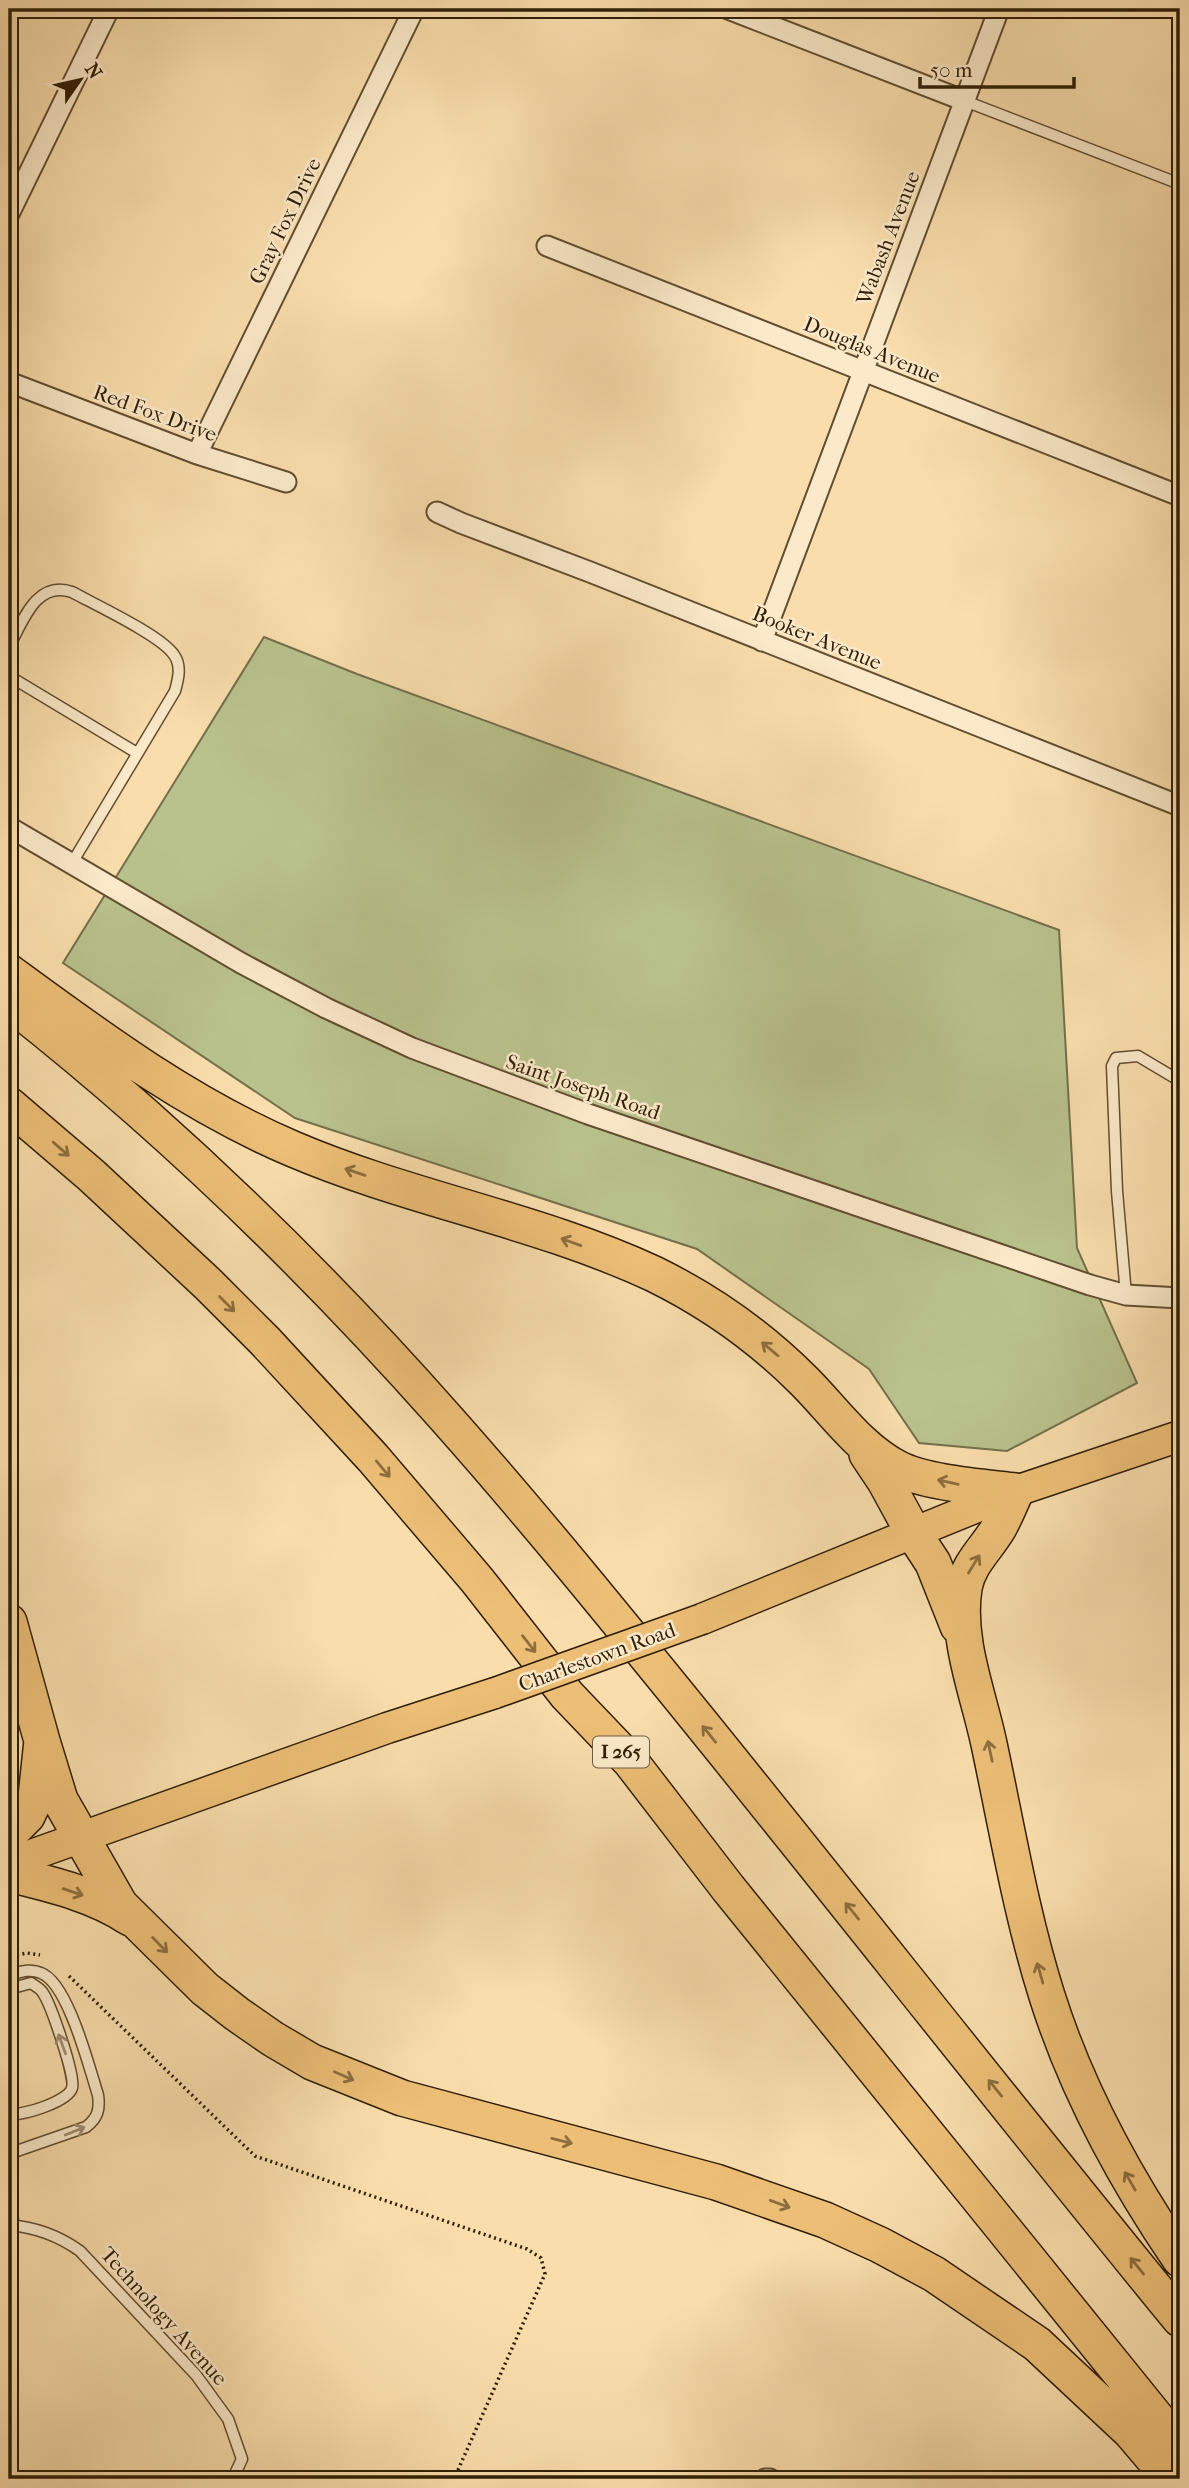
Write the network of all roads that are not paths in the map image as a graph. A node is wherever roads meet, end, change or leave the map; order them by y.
1 (110, 9) edge
2 (414, 9) edge
3 (728, 9) edge
4 (999, 9) edge
5 (965, 101) junction
6 (1180, 184) edge
7 (9, 214) edge
8 (547, 246) dead end
9 (862, 371) junction
10 (9, 382) edge
11 (197, 454) junction
12 (286, 482) dead end
13 (1180, 496) edge
14 (437, 512) dead end
15 (762, 641) junction
16 (9, 647) edge
17 (9, 676) edge
18 (137, 753) junction
19 (1180, 806) edge
20 (9, 827) edge
21 (72, 863) junction
22 (9, 972) edge
23 (9, 1002) edge
24 (1180, 1081) edge
25 (9, 1105) edge
26 (1126, 1295) junction
27 (1180, 1298) edge
28 (856, 1436) junction
29 (1180, 1436) edge
30 (1016, 1491) junction
31 (914, 1534) junction
32 (9, 1622) edge
33 (963, 1643) junction
34 (42, 1741) junction
35 (9, 1834) edge
36 (80, 1837) junction
37 (9, 1863) edge
38 (9, 1874) edge
39 (132, 1919) junction
40 (9, 1975) edge
41 (9, 1989) edge
42 (9, 2113) edge
43 (10, 2152) edge
44 (11, 2225) edge
45 (1180, 2259) edge
46 (1180, 2319) edge
47 (1180, 2448) edge
48 (234, 2476) dead end
49 (765, 2479) edge
50 (770, 2479) edge
51 (1171, 2479) edge

1 - 7 street
2 - 11 street, Gray Fox Drive
3 - 5 street
4 - 5 street, Wabash Avenue
5 - 6 lane
5 - 9 street, Wabash Avenue
8 - 9 street, Douglas Avenue
9 - 13 street, Douglas Avenue
9 - 15 street, Wabash Avenue
10 - 11 street, Red Fox Drive
11 - 12 street, Red Fox Drive
14 - 15 street, Booker Avenue
15 - 19 street, Booker Avenue
16 - 18 lane
17 - 18 lane
18 - 21 lane
20 - 21 street, Saint Joseph Road
21 - 26 street, Saint Joseph Road
28 -> 22 highway
46 -> 23 highway
24 - 26 lane
25 -> 47 highway, I 265
26 - 27 street, Saint Joseph Road
30 -> 28 highway
28 - 31 highway
29 - 30 main road, Charlestown Road
30 - 31 main road, Charlestown Road
33 -> 30 highway
31 - 33 highway
31 - 36 main road, Charlestown Road, bridge
32 - 34 highway
45 -> 33 highway
34 - 35 highway
34 - 36 highway
36 - 37 main road, Charlestown Road
36 - 39 highway
38 -> 39 highway
39 -> 51 highway
43 -> 40 lane
42 -> 41 lane
43 - 44 lane
44 - 48 lane, Technology Avenue
49 - 50 street

